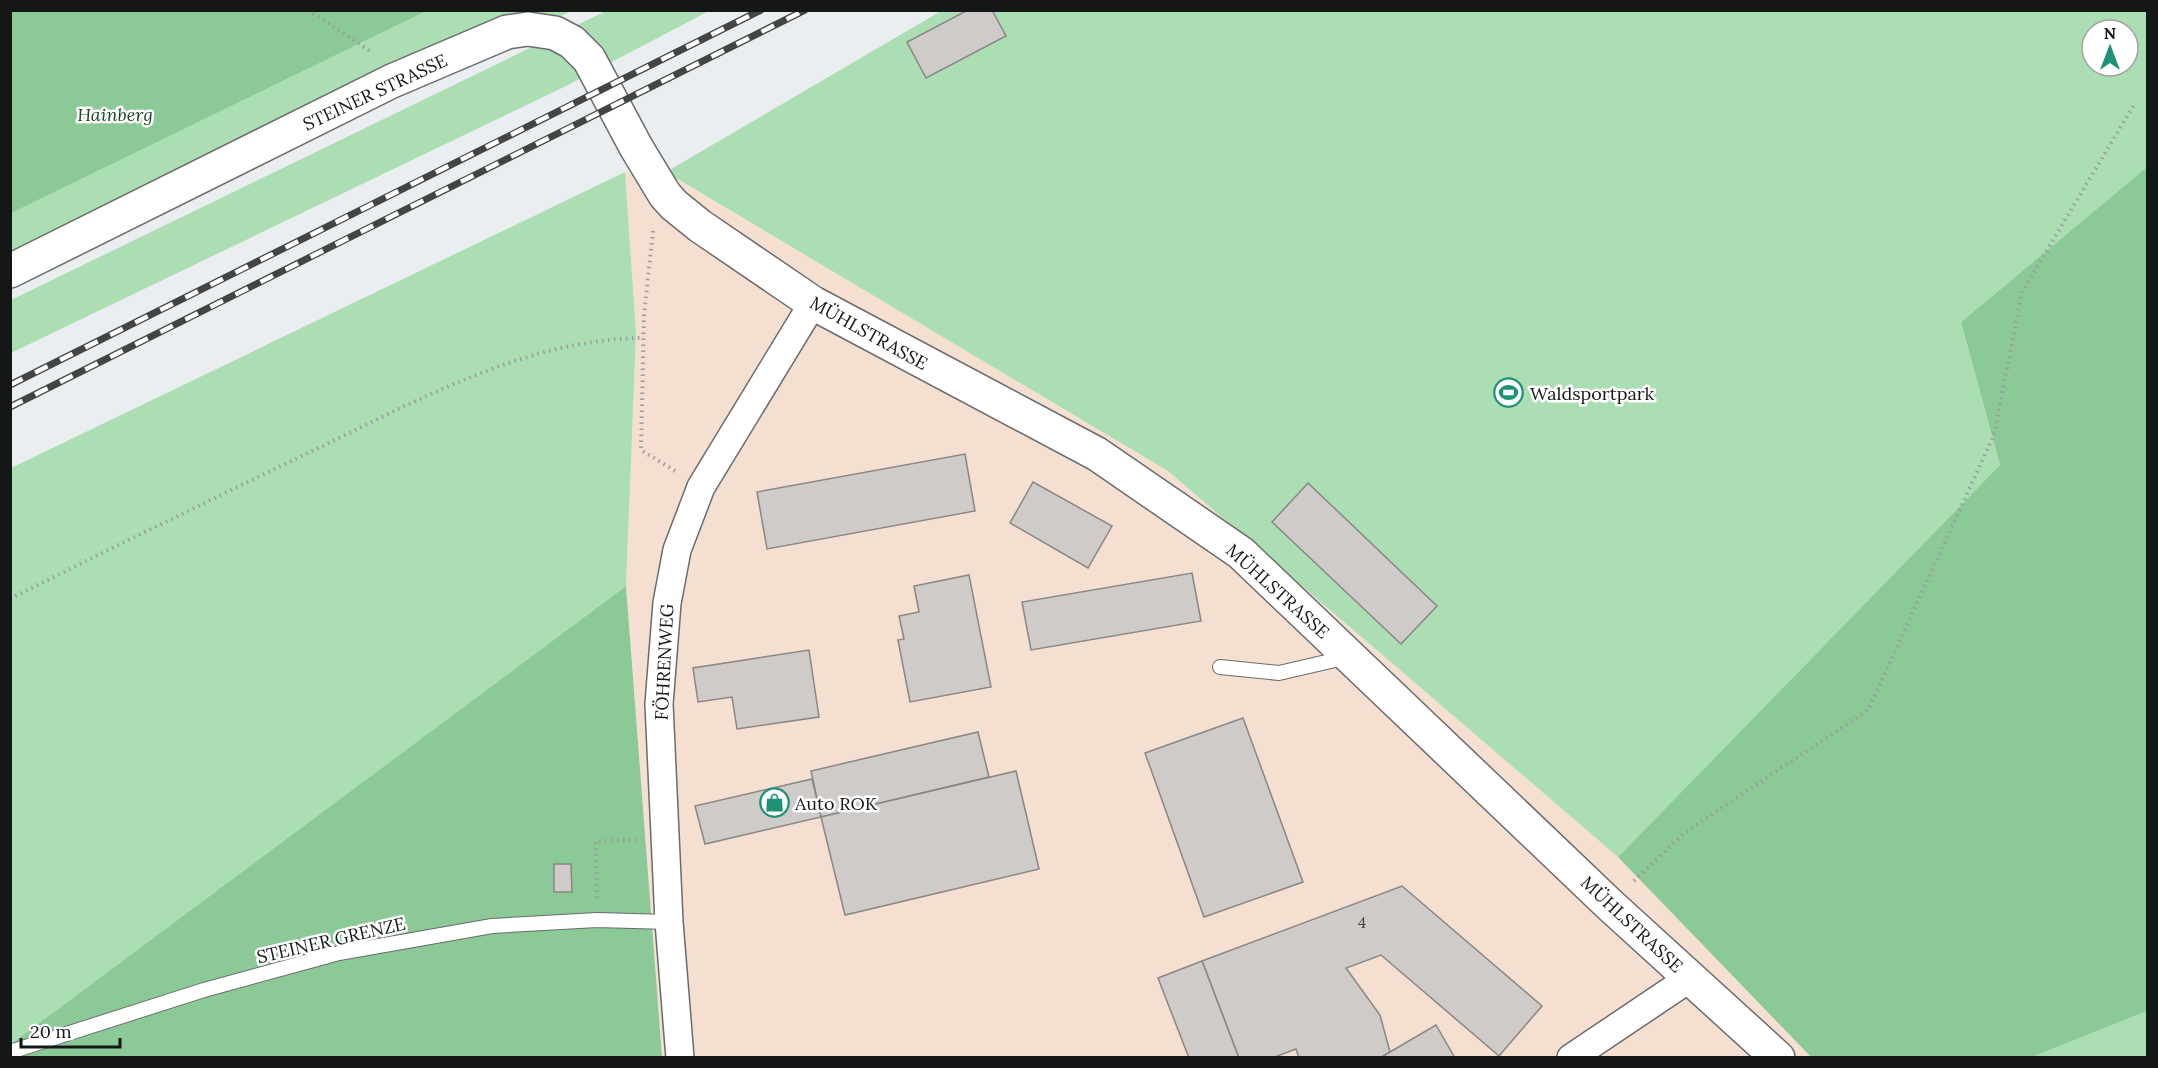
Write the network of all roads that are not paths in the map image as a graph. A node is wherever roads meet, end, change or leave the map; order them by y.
1 (674, 205) joint
2 (10, 271) edge
3 (813, 303) junction
4 (1350, 657) junction
5 (1220, 667) dead end
6 (669, 922) junction
7 (1690, 978) junction
8 (10, 1052) edge
9 (680, 1058) edge
10 (1571, 1058) edge
11 (1778, 1058) edge

1 - 2 street, STEINER STRASSE
1 - 3 street, MÜHLSTRASSE
3 - 4 street, MÜHLSTRASSE
3 - 6 street, FÖHRENWEG
4 - 5 lane
4 - 7 street, MÜHLSTRASSE
6 - 8 lane, STEINER GRENZE
6 - 9 street, FÖHRENWEG
7 - 10 street
7 - 11 street, MÜHLSTRASSE

